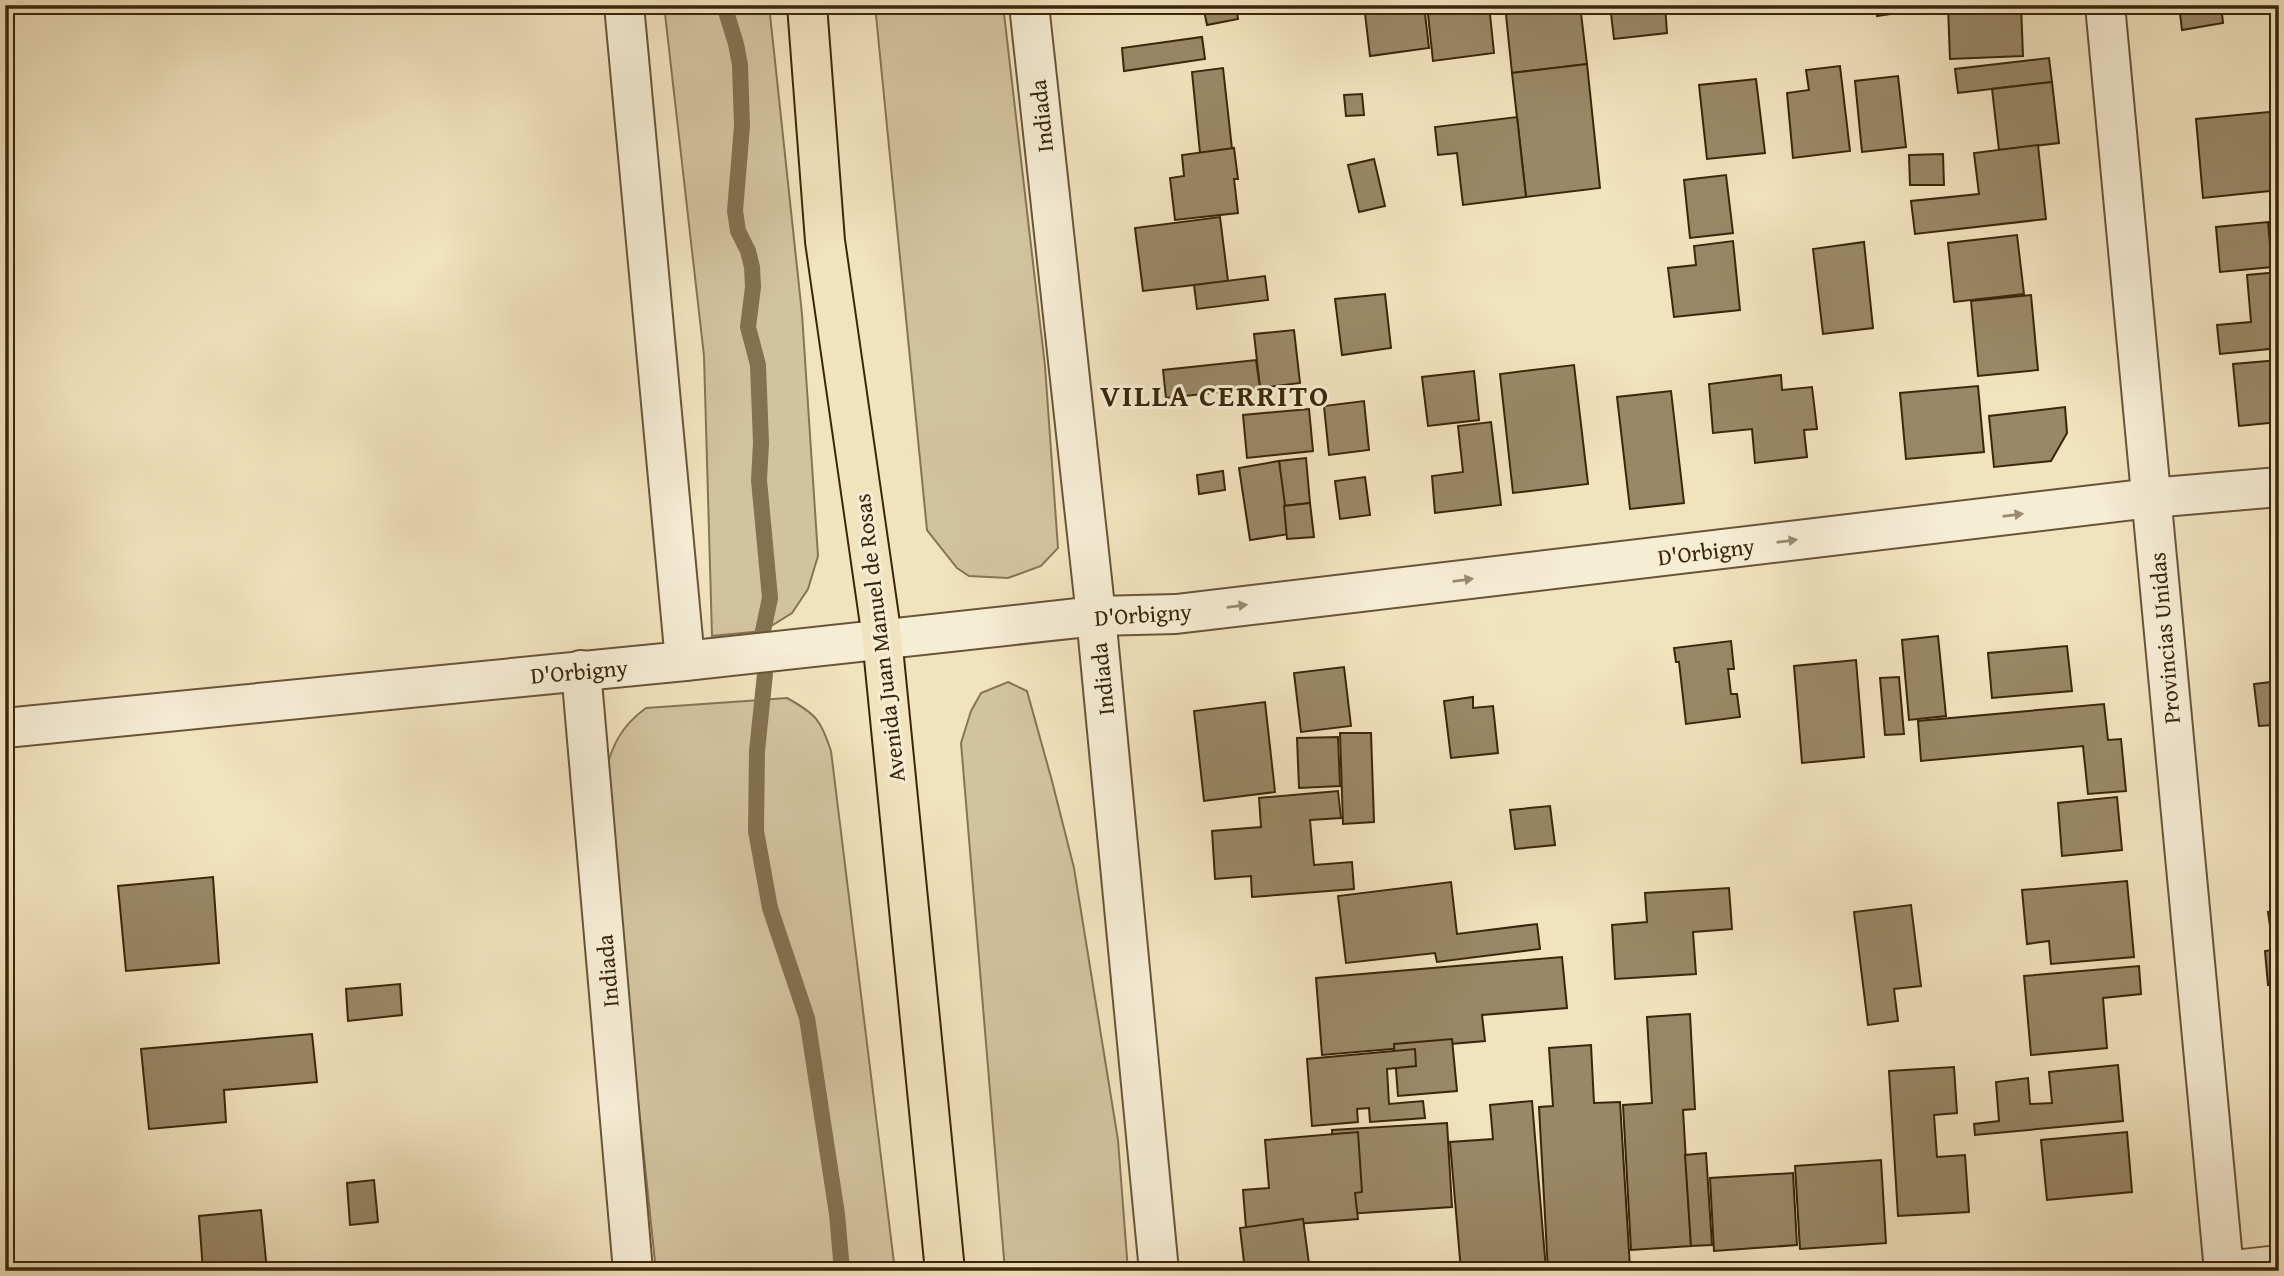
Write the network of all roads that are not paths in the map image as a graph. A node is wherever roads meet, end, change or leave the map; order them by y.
1 (624, 5) edge
2 (807, 5) edge
3 (1029, 5) edge
4 (2105, 5) edge
5 (2279, 487) edge
6 (2151, 498) junction
7 (1096, 617) junction
8 (882, 638) junction
9 (685, 661) junction
10 (581, 670) junction
11 (5, 728) edge
12 (2279, 1265) edge
13 (633, 1271) edge
14 (944, 1271) edge
15 (1159, 1271) edge
16 (2225, 1271) edge

1 - 9 street
2 - 8 main road, Avenida Juan Manuel de Rosas
3 - 7 street, Indiada
4 - 6 street, Provincias Unidas
5 - 6 street, D'Orbigny
7 -> 6 street, D'Orbigny
6 - 16 street, Provincias Unidas
7 - 8 street, D'Orbigny
7 - 15 street, Indiada
8 - 9 street, D'Orbigny
8 - 14 main road, Avenida Juan Manuel de Rosas
9 - 10 street, D'Orbigny
10 - 11 street, D'Orbigny
10 - 13 street, Indiada
12 - 16 street

